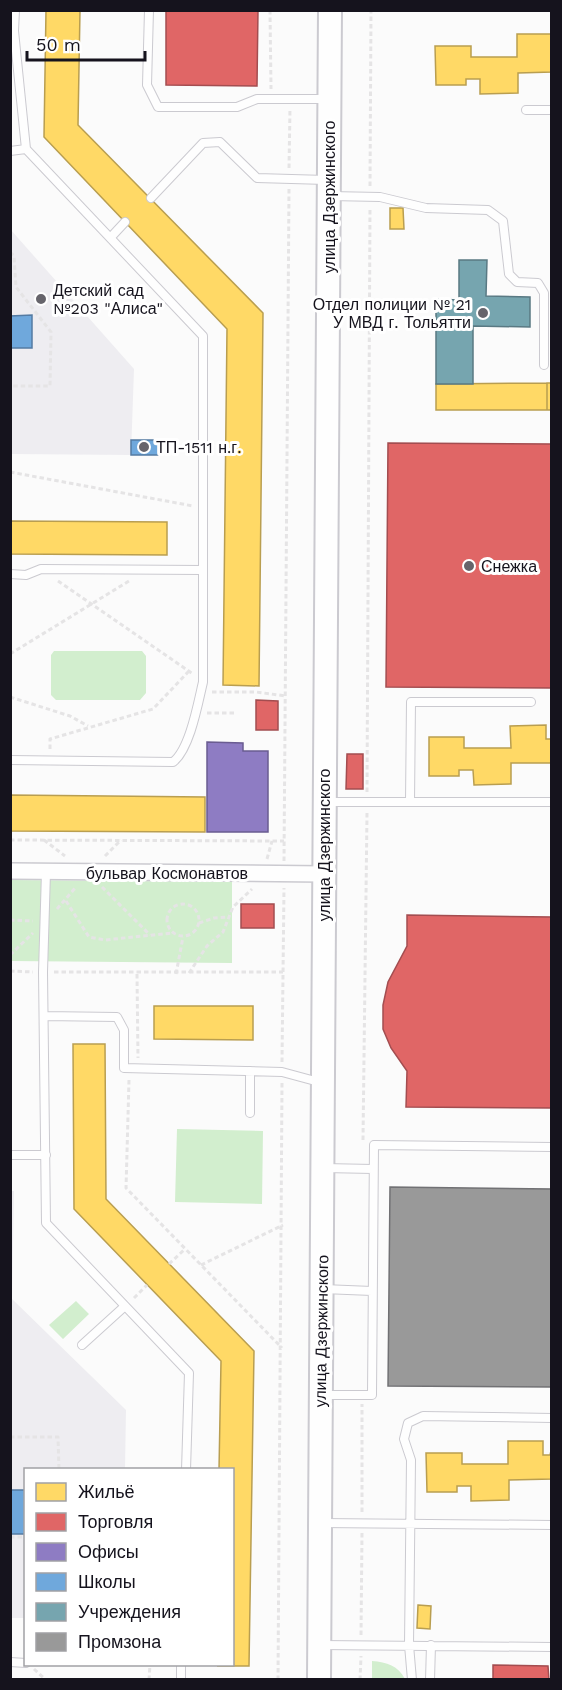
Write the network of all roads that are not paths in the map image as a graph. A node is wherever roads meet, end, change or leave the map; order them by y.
1 (15, 10) edge
2 (149, 10) edge
3 (330, 10) edge
4 (12, 31) edge
5 (329, 99) junction
6 (526, 110) dead end
7 (552, 110) edge
8 (26, 149) junction
9 (10, 152) edge
10 (329, 188) junction
11 (151, 198) dead end
12 (125, 222) dead end
13 (111, 237) junction
14 (544, 365) dead end
15 (203, 570) junction
16 (10, 574) edge
17 (531, 702) dead end
18 (10, 760) edge
19 (324, 802) junction
20 (410, 802) junction
21 (552, 802) edge
22 (10, 871) edge
23 (46, 872) junction
24 (324, 874) junction
25 (44, 1016) junction
26 (250, 1071) junction
27 (322, 1082) junction
28 (250, 1113) dead end
29 (552, 1147) edge
30 (10, 1155) edge
31 (46, 1155) junction
32 (323, 1168) junction
33 (373, 1169) junction
34 (322, 1289) junction
35 (372, 1291) junction
36 (125, 1306) junction
37 (82, 1346) dead end
38 (321, 1395) junction
39 (552, 1418) edge
40 (186, 1468) edge
41 (320, 1523) junction
42 (411, 1523) junction
43 (552, 1525) edge
44 (319, 1645) junction
45 (409, 1645) junction
46 (430, 1645) junction
47 (552, 1647) edge
48 (319, 1680) edge
49 (412, 1680) edge
50 (430, 1680) edge

1 - 4 lane
2 - 5 lane
3 - 5 main road, улица Дзержинского
4 - 8 lane
5 - 10 main road, улица Дзержинского
6 - 7 lane
8 - 9 lane
8 - 13 lane
10 - 11 lane
10 - 14 lane
10 - 19 main road, улица Дзержинского
12 - 13 lane
13 - 15 lane
15 - 16 lane
15 - 18 lane
17 - 20 lane
19 - 20 lane
19 - 24 main road, улица Дзержинского
20 - 21 lane
22 - 23 street, бульвар Космонавтов
23 - 24 street, бульвар Космонавтов
23 - 25 lane
24 - 27 main road, улица Дзержинского
25 - 26 lane
25 - 31 lane
26 - 27 lane
26 - 28 lane
27 - 32 main road, улица Дзержинского
29 - 33 lane
30 - 31 lane
31 - 36 lane
32 - 33 lane
32 - 34 main road, улица Дзержинского
33 - 35 lane
34 - 35 lane
34 - 38 main road, улица Дзержинского
35 - 38 lane
36 - 37 lane
36 - 40 lane
38 - 41 main road, улица Дзержинского
39 - 42 lane
41 - 42 lane
41 - 44 main road, улица Дзержинского
42 - 43 lane
42 - 45 lane
44 - 45 lane
44 - 48 main road, улица Дзержинского
45 - 46 lane
45 - 49 lane
46 - 47 lane
46 - 50 lane

